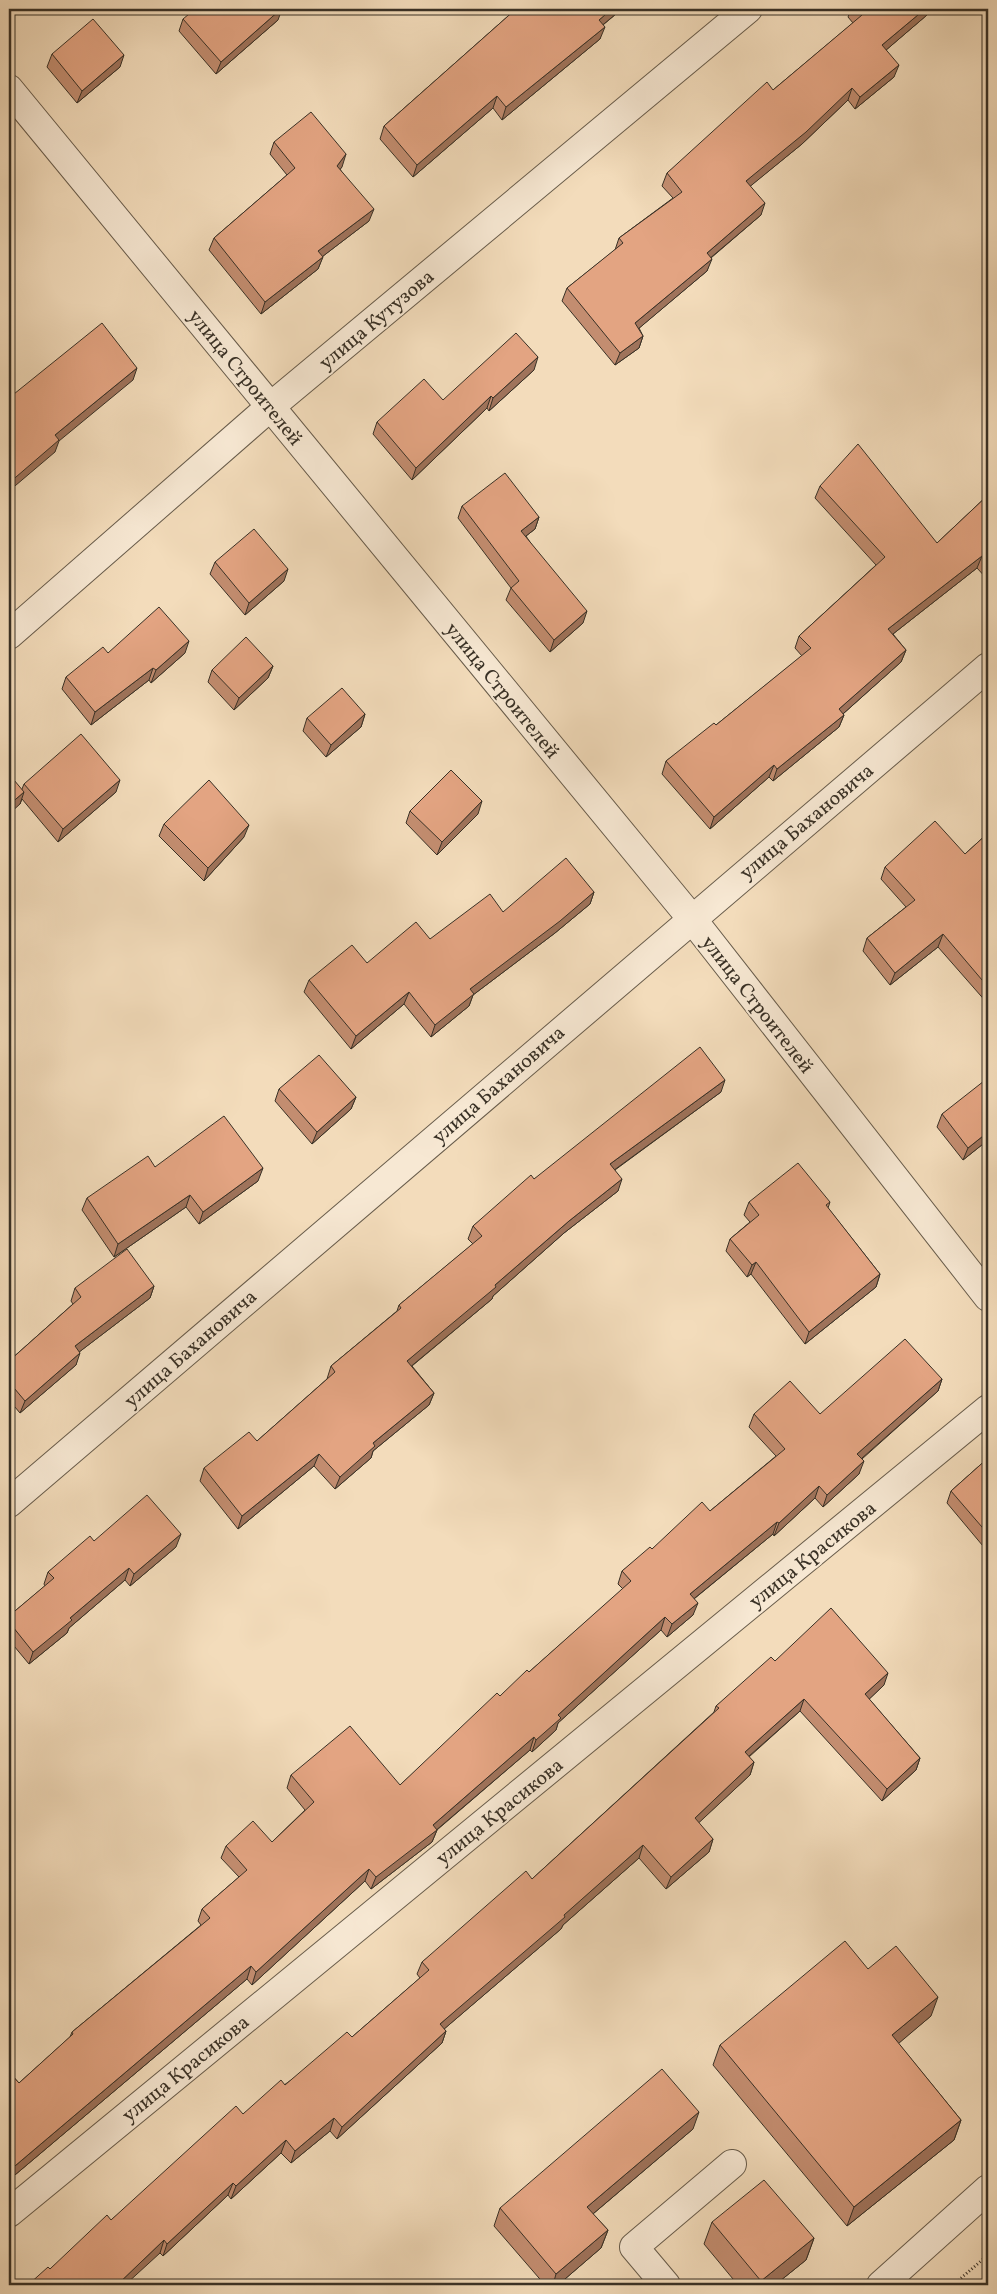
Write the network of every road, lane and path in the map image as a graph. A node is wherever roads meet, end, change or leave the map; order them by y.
1 (748, 9) edge
2 (9, 89) edge
3 (270, 407) junction
4 (9, 635) edge
5 (988, 667) edge
6 (692, 919) junction
7 (988, 1298) edge
8 (988, 1409) edge
9 (9, 1503) edge
10 (732, 2164) dead end
11 (988, 2189) edge
12 (9, 2213) edge
13 (988, 2255) edge
14 (666, 2285) edge
15 (881, 2285) edge
16 (953, 2285) edge

1 - 3 street, улица Кутузова
2 - 3 street, улица Строителей
3 - 4 street, улица Кутузова
3 - 6 street, улица Строителей
5 - 6 street, улица Бахановича
6 - 7 street, улица Строителей
6 - 9 street, улица Бахановича
8 - 12 street, улица Красикова
10 - 14 street
11 - 15 street
13 - 16 path

